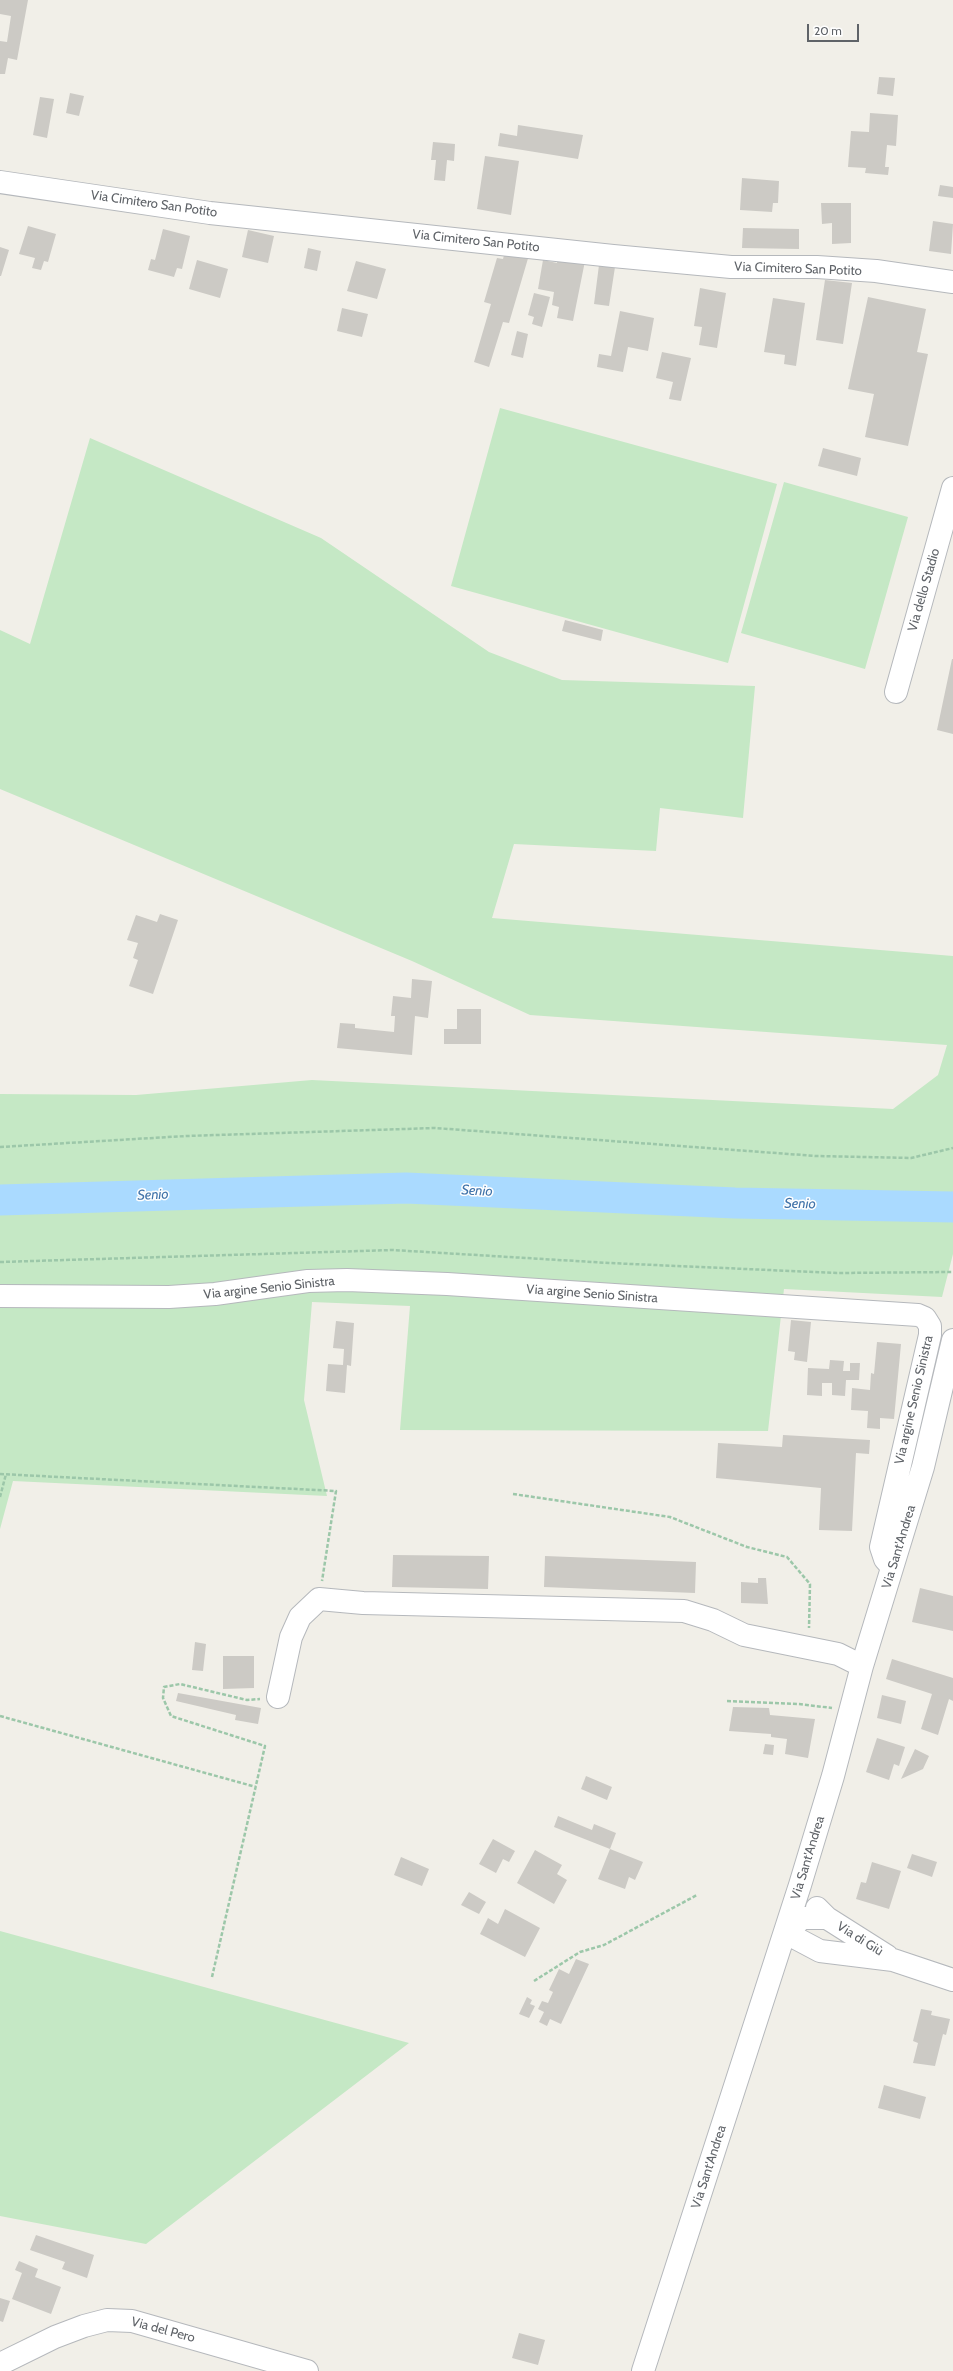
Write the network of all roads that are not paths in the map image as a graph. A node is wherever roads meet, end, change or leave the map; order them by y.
1 (0, 182) edge
2 (953, 282) edge
3 (953, 488) edge
4 (896, 692) dead end
5 (0, 1296) edge
6 (953, 1340) edge
7 (892, 1567) junction
8 (862, 1666) junction
9 (278, 1697) road end
10 (800, 1884) junction
11 (827, 1918) junction
12 (786, 1933) junction
13 (820, 1951) junction
14 (893, 1960) junction
15 (773, 1968) junction
16 (953, 1980) edge
17 (0, 2364) edge
18 (307, 2371) edge
19 (643, 2371) edge

1 - 2 street, Via Cimitero San Potito
3 - 4 street, Via dello Stadio
5 - 7 street, Via argine Senio Sinistra
6 - 7 street, Via Sant'Andrea
7 - 8 street, Via Sant'Andrea
8 - 9 street
8 - 10 street, Via Sant'Andrea
10 - 11 street, Via di Giù
10 - 12 street, Via Sant'Andrea
11 - 12 street, Via di Giù
11 - 14 street, Via di Giù
12 - 13 street, Via di Giù
12 - 15 street, Via Sant'Andrea
13 - 14 street, Via di Giù
13 - 15 street, Via di Giù
14 - 16 street, Via di Giù
15 - 19 street, Via Sant'Andrea
17 - 18 street, Via del Pero

